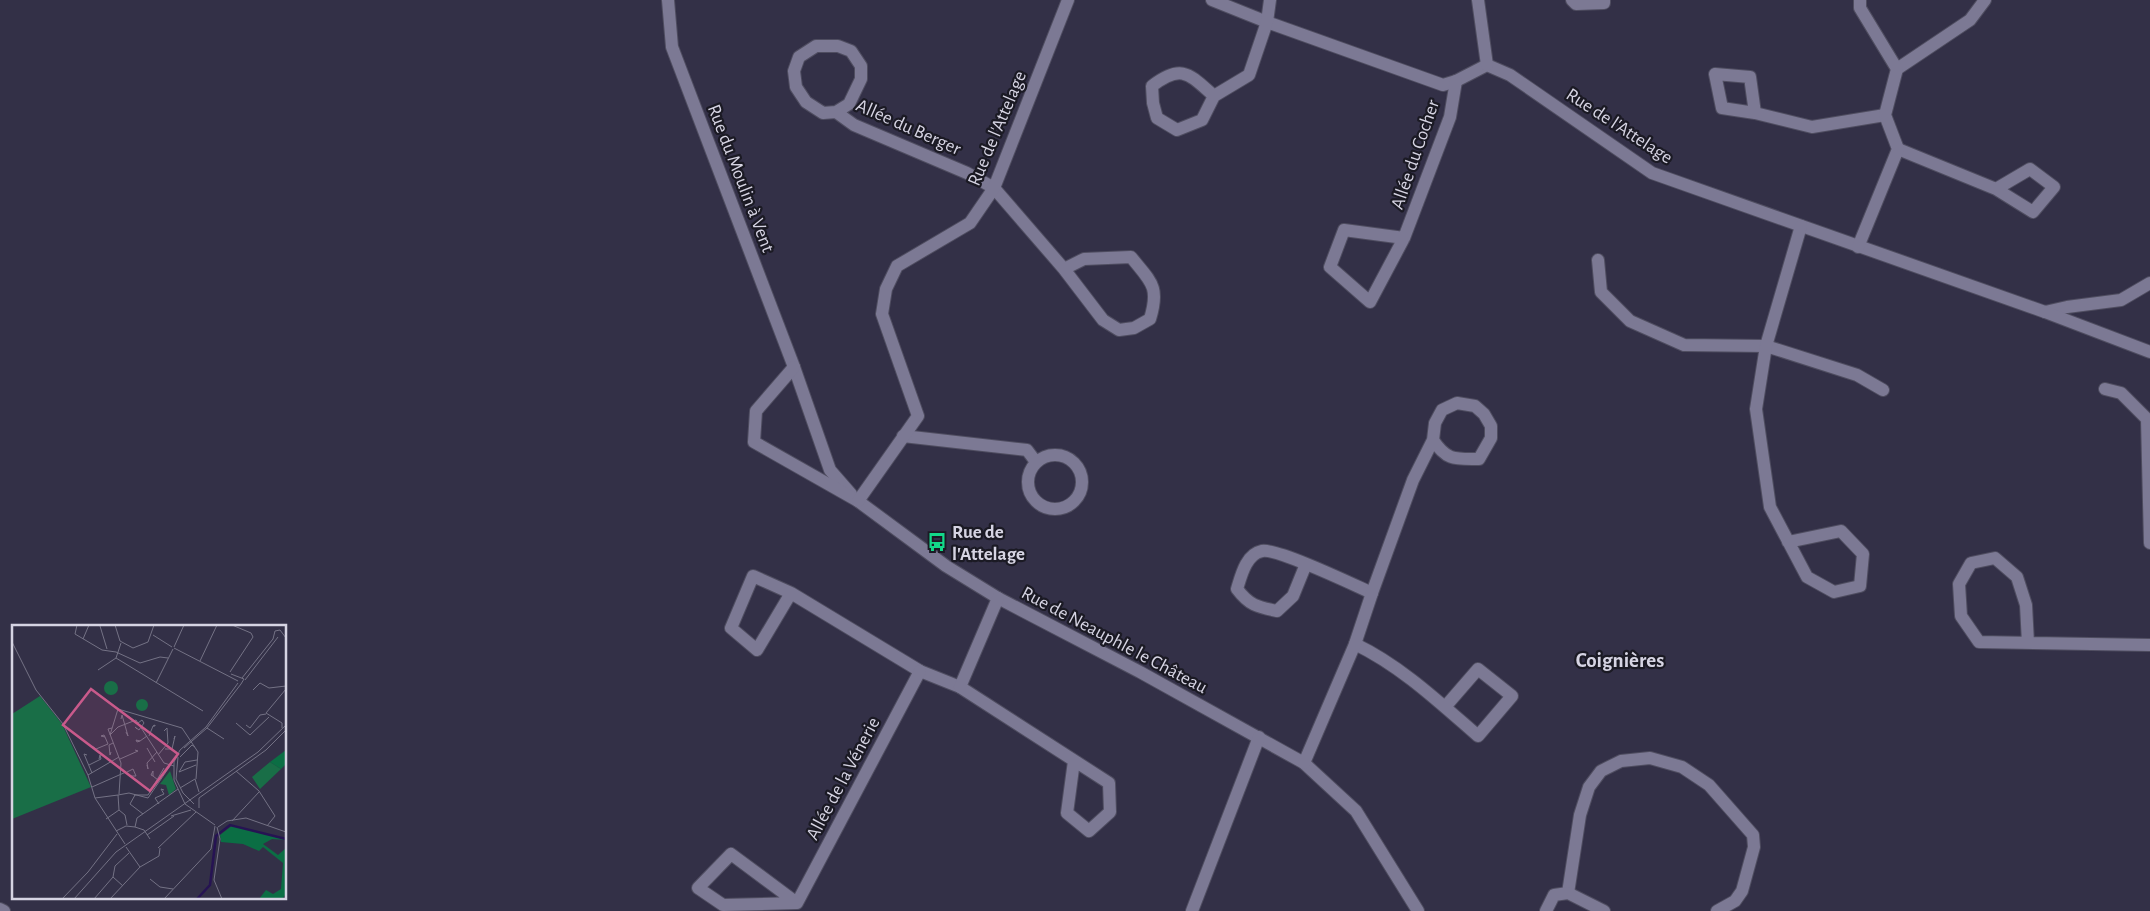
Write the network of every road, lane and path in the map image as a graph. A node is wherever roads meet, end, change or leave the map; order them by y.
1 (668, 0) edge
2 (1068, 0) edge
3 (1212, 0) edge
4 (1270, 0) edge
5 (1478, 0) edge
6 (1572, 0) edge
7 (1604, 0) edge
8 (1860, 0) edge
9 (1985, 0) edge
10 (1267, 22) junction
11 (1487, 65) junction
12 (1897, 69) junction
13 (1456, 81) junction
14 (1214, 96) junction
15 (836, 112) junction
16 (1755, 113) dead end
17 (1885, 115) junction
18 (1898, 149) junction
19 (994, 188) junction
20 (1996, 189) dead end
21 (1801, 226) junction
22 (1404, 238) junction
23 (1858, 247) junction
24 (1598, 260) dead end
25 (1064, 269) junction
26 (2150, 283) edge
27 (2045, 312) junction
28 (1766, 346) junction
29 (2150, 352) edge
30 (794, 367) junction
31 (2105, 389) dead end
32 (1883, 390) dead end
33 (903, 436) junction
34 (1433, 440) junction
35 (1036, 462) junction
36 (858, 501) junction
37 (1788, 542) junction
38 (2150, 543) edge
39 (1306, 564) junction
40 (790, 593) junction
41 (1372, 593) junction
42 (998, 598) junction
43 (2028, 643) junction
44 (1355, 644) junction
45 (2150, 644) edge
46 (920, 671) junction
47 (960, 687) junction
48 (1445, 707) junction
49 (1259, 738) junction
50 (1074, 761) junction
51 (1304, 763) junction
52 (1568, 893) junction
53 (797, 903) junction
54 (0, 909) edge
55 (4, 911) edge
56 (1192, 911) edge
57 (1418, 911) edge
58 (1546, 911) edge
59 (1604, 911) edge
60 (1717, 911) edge

1 - 30 street, Rue du Moulin à Vent
2 - 19 street, Rue de l'Attelage
3 - 10 street
4 - 10 street
5 - 11 street
6 - 7 street
8 - 12 street
9 - 12 street
10 - 13 street
10 - 14 street
11 - 13 street
11 - 21 street, Rue de l'Attelage
12 - 17 street
13 - 22 street, Allée du Cocher
14 - 14 street
15 - 15 street, Allée du Berger
15 - 19 street, Allée du Berger
16 - 17 street
17 - 18 street
18 - 20 street
18 - 23 street
19 - 25 street
19 - 33 street, Rue de l'Attelage
21 - 23 street, Rue de l'Attelage
21 - 28 street
22 - 22 street, Allée du Cocher
23 - 27 street, Rue de l'Attelage
24 - 28 street
25 - 25 street
26 - 27 street
27 - 29 street, Rue de l'Attelage
28 - 32 street
28 - 37 street
30 - 36 street, Rue du Moulin à Vent
30 - 36 street, Rue de Neauphle le Château
31 - 38 street
33 - 35 street
33 - 36 street, Rue de l'Attelage
34 - 34 street
34 - 41 street
35 - 35 street
36 - 42 street, Rue de Neauphle le Château
37 - 37 street
39 - 39 street
39 - 41 street
40 - 40 street
40 - 46 street
41 - 44 street
42 - 47 street
42 - 49 street, Rue de Neauphle le Château
43 - 43 street
43 - 45 street
44 - 48 street
44 - 51 street
46 - 47 street
46 - 53 street, Allée de la Vénerie
47 - 50 street
48 - 48 street
49 - 51 street, Rue de Neauphle le Château
49 - 56 street
50 - 50 street
51 - 57 street, Rue de Neauphle le Château
52 - 58 street
52 - 59 street
52 - 60 street
53 - 53 street
54 - 55 street

